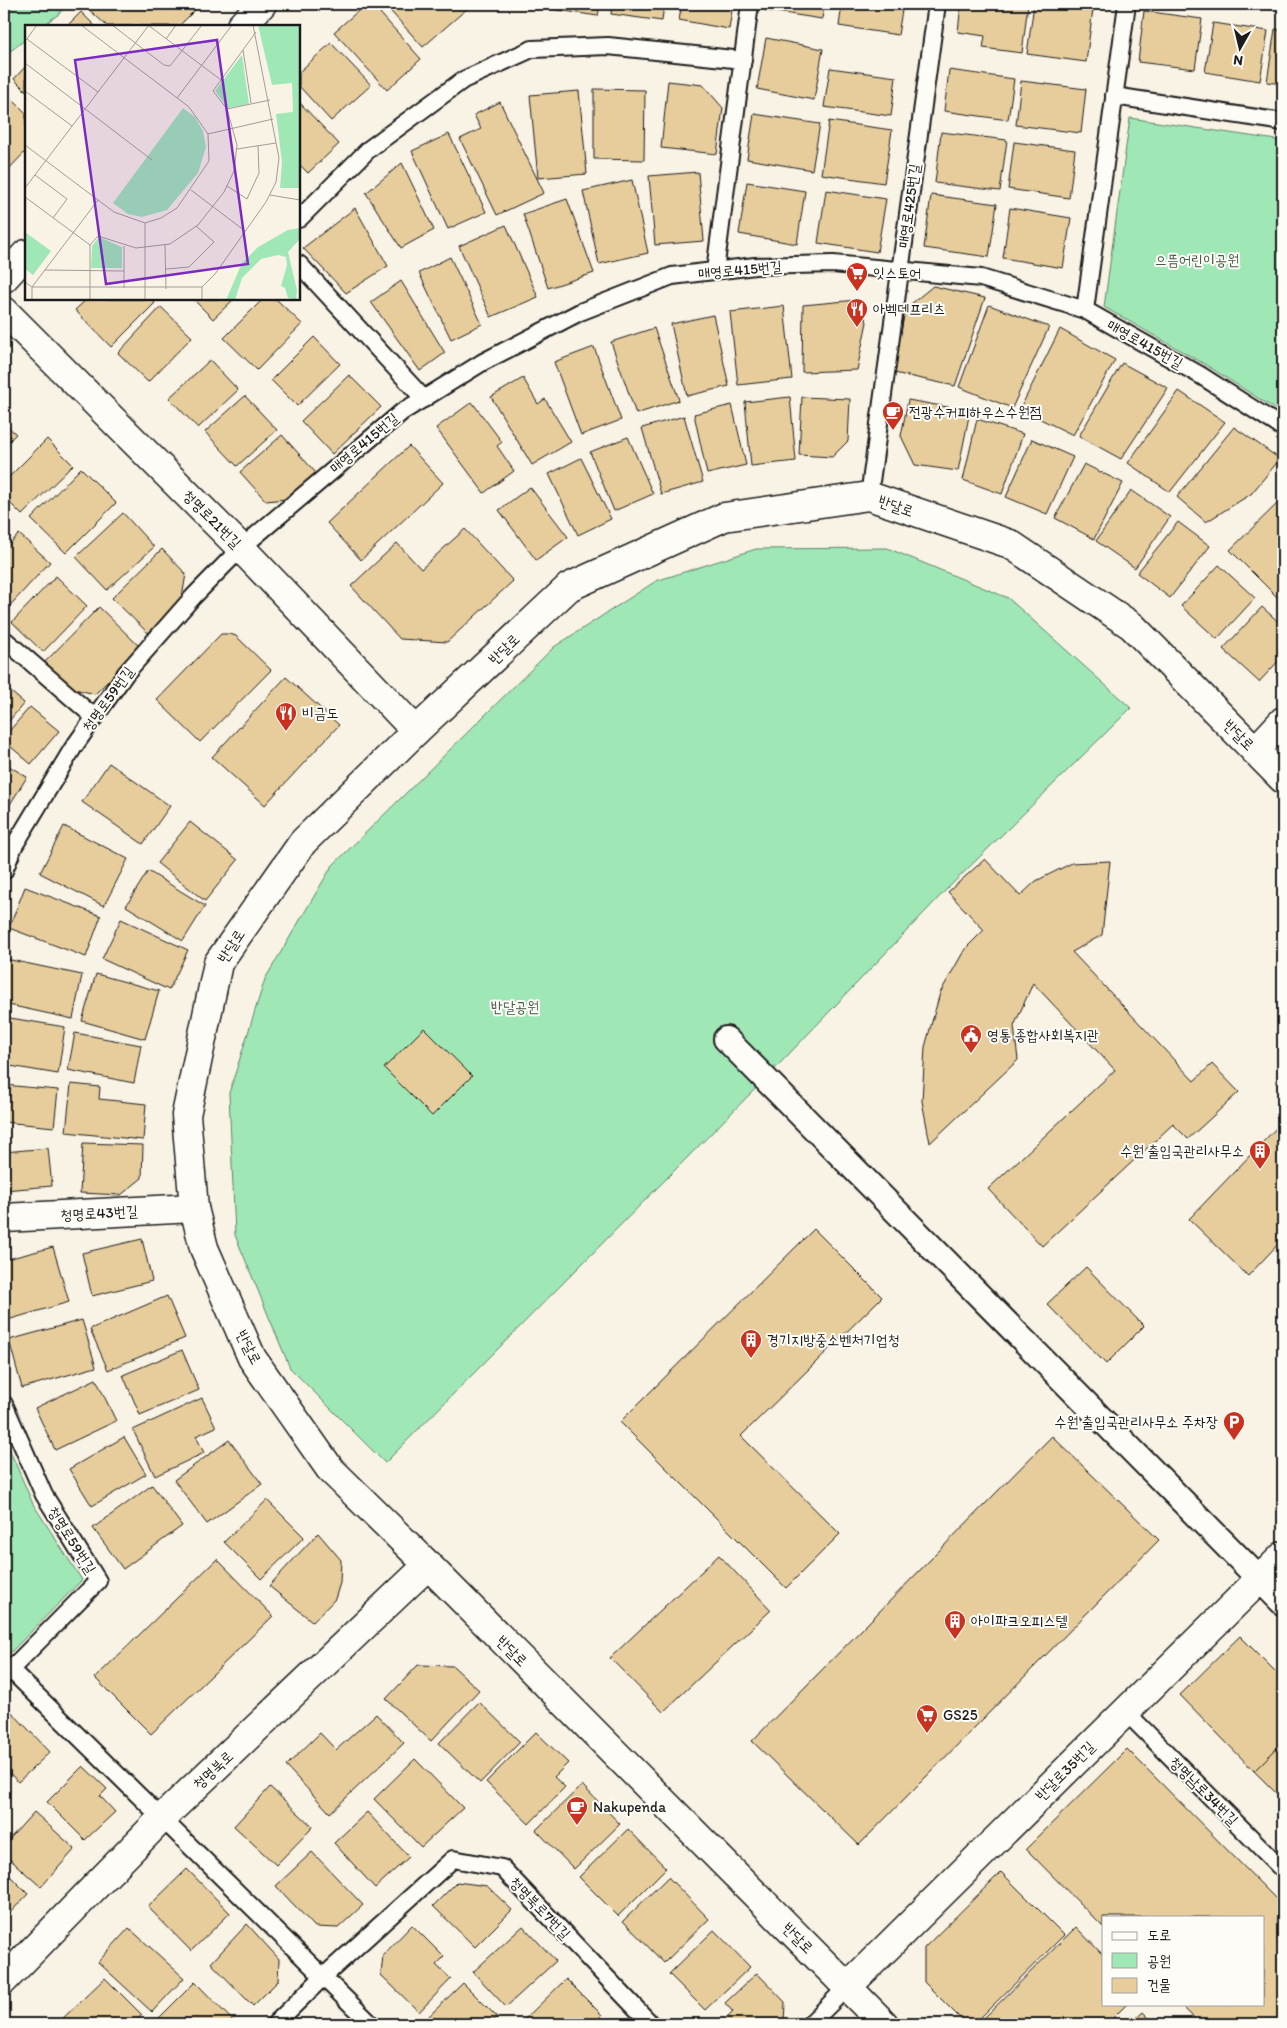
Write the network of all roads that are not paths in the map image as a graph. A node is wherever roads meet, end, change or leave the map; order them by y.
1 (262, 4) edge
2 (750, 4) edge
3 (937, 4) edge
4 (1127, 4) edge
5 (242, 25) edge
6 (743, 60) junction
7 (1114, 96) junction
8 (1283, 122) edge
9 (300, 218) edge
10 (25, 255) edge
11 (300, 265) edge
12 (715, 271) junction
13 (900, 271) junction
14 (4, 278) edge
15 (1084, 310) junction
16 (4, 311) edge
17 (424, 399) junction
18 (1283, 428) edge
19 (869, 496) junction
20 (241, 548) junction
21 (4, 639) edge
22 (94, 717) junction
23 (1283, 721) edge
24 (416, 731) junction
25 (1255, 751) junction
26 (1283, 779) edge
27 (4, 871) edge
28 (726, 1039) dead end
29 (194, 1208) junction
30 (4, 1218) edge
31 (4, 1404) edge
32 (1283, 1556) edge
33 (428, 1565) junction
34 (1260, 1579) junction
35 (1283, 1603) edge
36 (7, 1673) edge
37 (1126, 1712) junction
38 (162, 1818) junction
39 (1283, 1870) edge
40 (323, 1977) junction
41 (4, 1980) edge
42 (847, 1987) junction
43 (274, 2024) edge
44 (371, 2024) edge
45 (651, 2024) edge
46 (810, 2024) edge
47 (884, 2024) edge

1 - 5 street
2 - 6 lane
3 - 13 lane, 매영로425번길
4 - 7 lane
6 - 9 lane
6 - 12 lane
7 - 8 lane
7 - 15 lane
10 - 14 street
11 - 17 lane
12 - 13 lane, 매영로415번길
12 - 17 lane, 매영로415번길
13 - 15 lane, 매영로415번길
13 - 19 lane, 매영로425번길
15 - 18 lane, 매영로415번길
16 - 20 street, 청명로21번길
17 - 20 lane, 매영로415번길
19 - 24 street, 반달로
19 - 25 street, 반달로
20 - 22 lane, 청명로59번길
20 - 24 street, 청명로21번길
21 - 22 lane
22 - 27 lane, 청명로59번길
23 - 25 street
24 - 29 street, 반달로
25 - 26 street, 반달로
28 - 34 street
29 - 30 street, 청명로43번길
29 - 33 street, 반달로
31 - 36 lane, 청명로59번길
32 - 34 street, 반달로35번길
33 - 38 street, 청명북로
33 - 42 street, 반달로
34 - 35 street
34 - 37 street, 반달로35번길
36 - 38 lane
37 - 39 lane, 청명남로34번길
37 - 42 street, 반달로35번길
38 - 40 lane
38 - 41 street, 청명북로
40 - 43 lane, 청명북로7번길
40 - 44 lane
40 - 45 lane, 청명북로7번길
42 - 46 lane
42 - 47 street, 반달로

